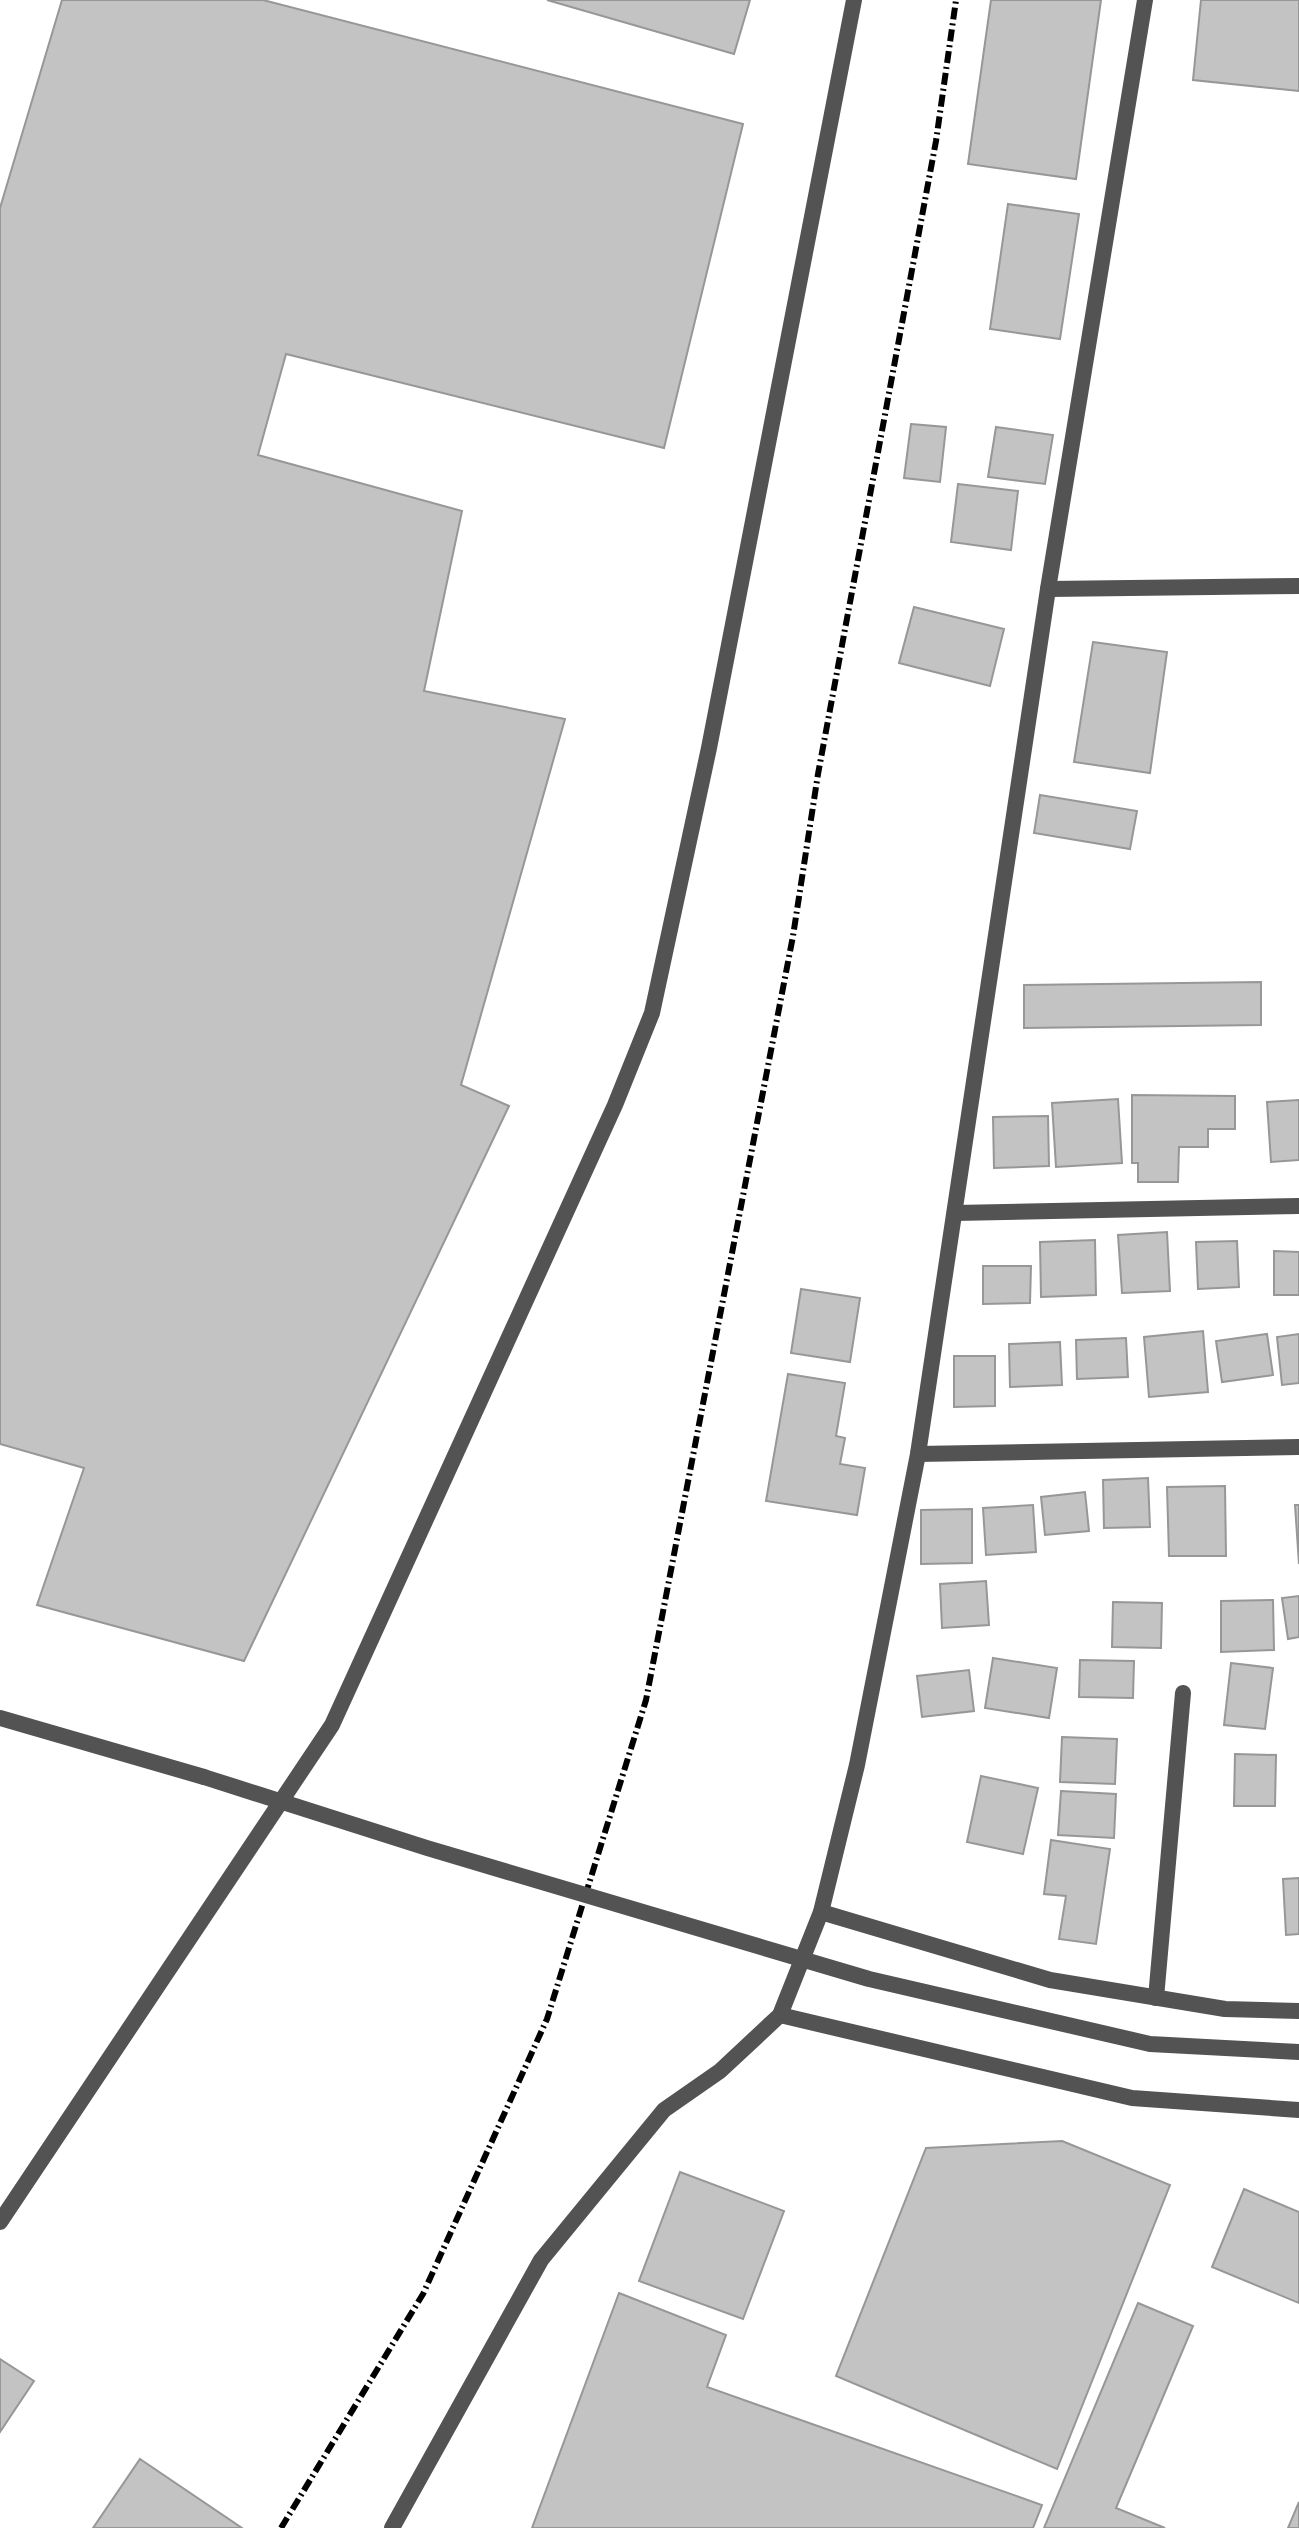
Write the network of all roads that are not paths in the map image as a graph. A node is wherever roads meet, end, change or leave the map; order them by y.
1 (854, 0) edge
2 (1145, 0) edge
3 (1299, 586) edge
4 (1048, 589) junction
5 (1299, 1206) edge
6 (955, 1213) junction
7 (1299, 1447) edge
8 (918, 1454) junction
9 (1183, 1693) dead end
10 (0, 1718) edge
11 (821, 1912) junction
12 (1156, 1998) junction
13 (1299, 2011) edge
14 (780, 2015) junction
15 (1299, 2052) edge
16 (1299, 2110) edge
17 (0, 2222) edge
18 (392, 2528) edge

1 - 17 street
2 - 4 street
3 - 4 street
4 - 6 street
5 - 6 street
6 - 8 street
7 - 8 street
8 - 11 street
9 - 12 street
10 - 15 street, bridge
11 - 12 street
11 - 14 street
12 - 13 street
14 - 16 street
14 - 18 street

